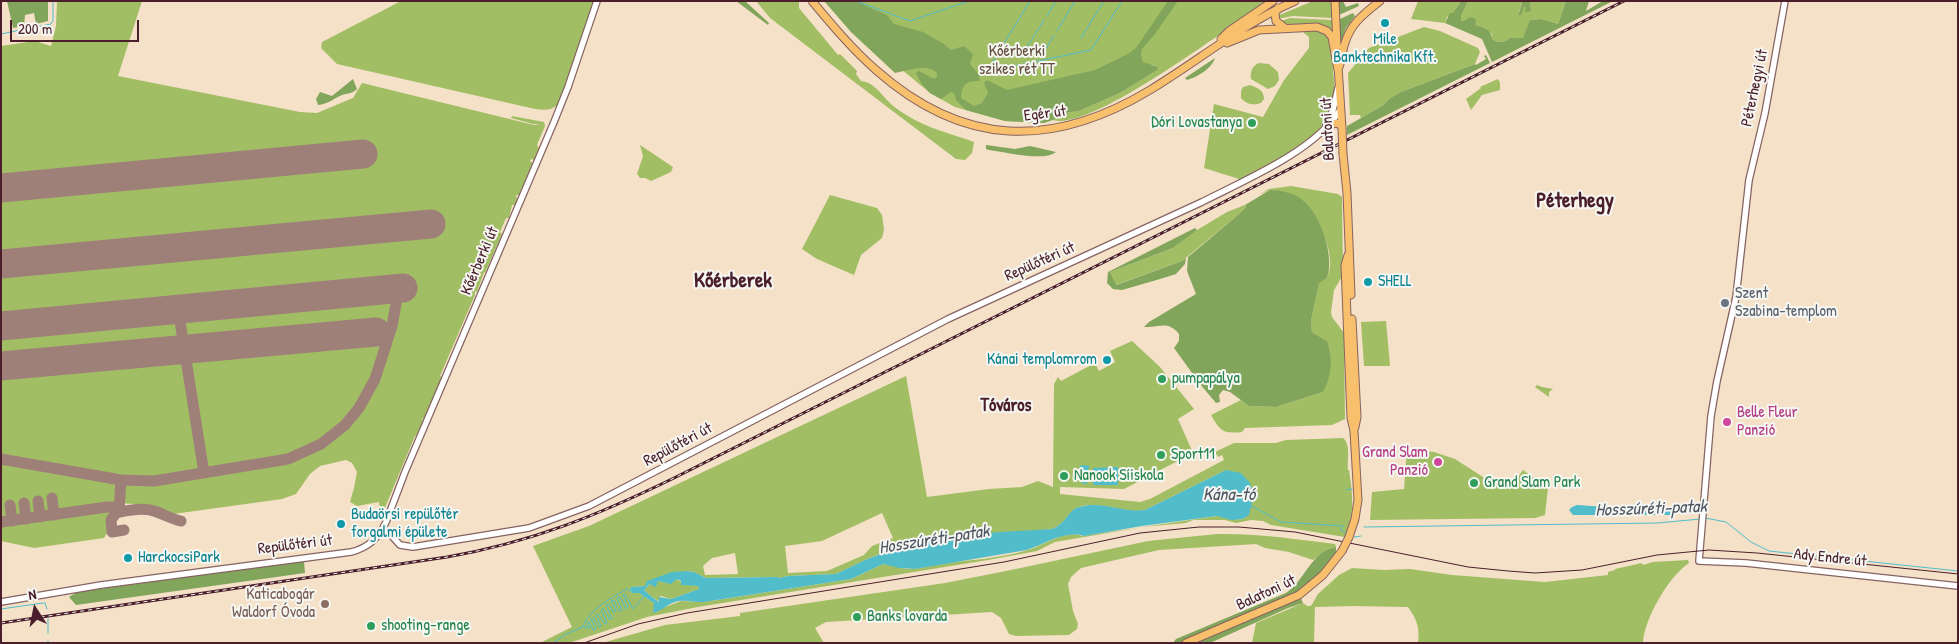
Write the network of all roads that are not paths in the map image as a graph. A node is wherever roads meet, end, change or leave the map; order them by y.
1 (597, 1) edge
2 (812, 1) edge
3 (1273, 1) edge
4 (1295, 1) edge
5 (1335, 1) edge
6 (1384, 1) edge
7 (1785, 1) edge
8 (1378, 3) edge
9 (1278, 8) junction
10 (1285, 28) junction
11 (1211, 49) junction
12 (1338, 70) junction
13 (1339, 82) junction
14 (1340, 110) junction
15 (1330, 125) junction
16 (1341, 127) junction
17 (1323, 131) junction
18 (382, 530) junction
19 (1699, 561) joint
20 (1958, 586) edge
21 (1, 602) edge
22 (1186, 643) edge

1 - 18 street, Kőérberki út
2 - 11 main road, Egér út
3 - 11 main road
4 - 9 main road, Egér út
5 - 12 main road, Balatoni út
6 - 8 main road
7 - 19 street, Péterhegyi út
8 - 12 main road
9 - 10 main road
9 - 11 main road, Egér út
10 - 11 main road
10 - 12 main road
12 - 13 main road, Balatoni út
13 - 14 main road, Balatoni út
13 - 17 street, Repülőtéri út
14 - 15 street, Repülőtéri út
14 - 16 main road, Balatoni út
15 - 16 main road
15 - 17 street, Repülőtéri út
16 - 22 main road, Balatoni út, bridge
17 - 18 street, Repülőtéri út
18 - 21 street, Repülőtéri út
19 - 20 street, Ady Endre út

